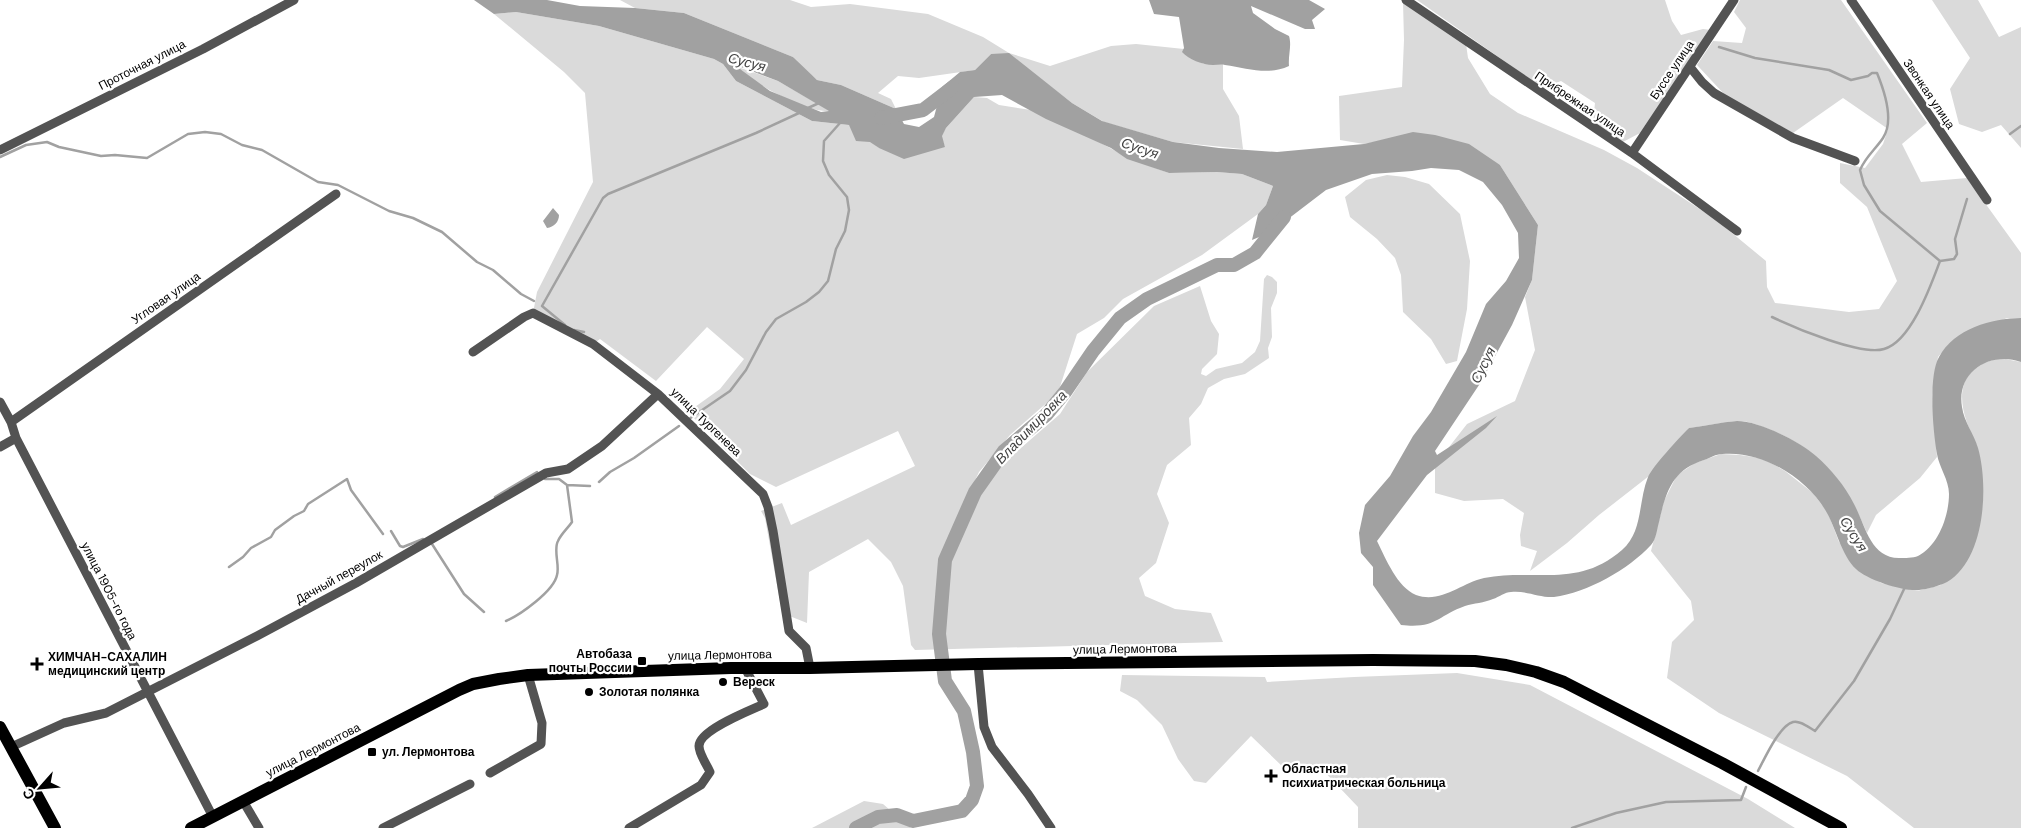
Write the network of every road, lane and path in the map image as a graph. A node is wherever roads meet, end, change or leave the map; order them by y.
1 (294, 0) edge
2 (1406, 0) edge
3 (1734, 0) edge
4 (1851, 0) edge
5 (1690, 67) junction
6 (0, 150) edge
7 (1632, 153) junction
8 (1854, 160) dead end
9 (336, 194) dead end
10 (1987, 200) dead end
11 (1737, 231) dead end
12 (473, 352) dead end
13 (658, 394) junction
14 (0, 402) edge
15 (11, 422) junction
16 (16, 438) junction
17 (0, 447) edge
18 (978, 664) junction
19 (745, 668) junction
20 (810, 668) junction
21 (528, 675) junction
22 (146, 691) junction
23 (0, 727) edge
24 (11, 747) junction
25 (490, 773) dead end
26 (470, 784) dead end
27 (243, 801) junction
28 (213, 817) junction
29 (55, 828) edge
30 (191, 828) edge
31 (260, 828) edge
32 (382, 828) edge
33 (629, 828) edge
34 (1051, 828) edge
35 (1841, 828) edge

1 - 6 street, Проточная улица
2 - 7 street, Прибрежная улица
3 - 5 street, Буссе улица
4 - 10 street, Звонкая улица
5 - 7 street, Буссе улица
5 - 8 street
7 - 11 street, Прибрежная улица
9 - 15 street, Угловая улица
12 - 13 street, улица Тургенева
13 - 20 street, улица Тургенева
13 - 22 street, Дачный переулок
14 - 15 street, улица 1905-го года
15 - 16 street, улица 1905-го года
16 - 17 street
16 - 22 street, улица 1905-го года
18 - 20 highway, улица Лермонтова
18 - 34 street
18 - 35 highway, улица Лермонтова
19 - 20 highway, улица Лермонтова
19 - 21 highway, улица Лермонтова
19 - 33 street
21 - 25 street
21 - 27 highway, улица Лермонтова
22 - 24 street, Дачный переулок
22 - 28 street, улица 1905-го года
23 - 24 highway
24 - 29 highway
26 - 32 street
27 - 28 highway, улица Лермонтова
27 - 31 street
28 - 30 highway, улица Лермонтова

